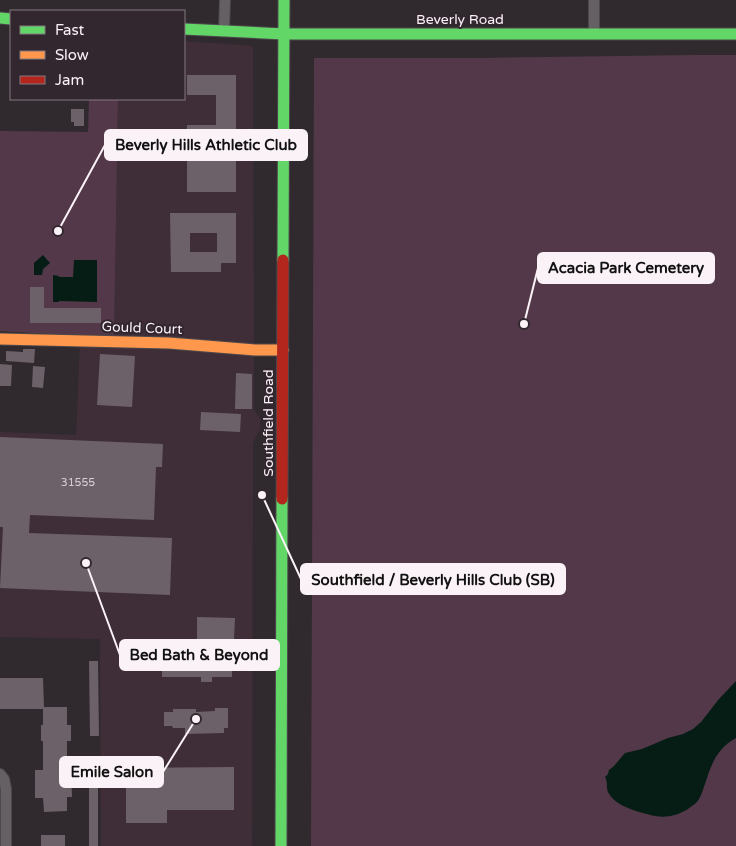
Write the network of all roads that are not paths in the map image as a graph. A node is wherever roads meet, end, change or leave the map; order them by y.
1 (225, 0) edge
2 (284, 0) edge
3 (594, 0) edge
4 (185, 29) edge
5 (224, 31) junction
6 (284, 34) junction
7 (594, 34) junction
8 (736, 34) edge
9 (0, 338) edge
10 (283, 350) junction
11 (0, 774) edge
12 (6, 846) edge
13 (281, 846) edge

1 - 5 street
2 - 6 street, Southfield Road
3 - 7 street
4 - 5 street, Beverly Road
5 - 6 street, Beverly Road
6 - 7 street, Beverly Road
6 - 10 street, Southfield Road
7 - 8 street, Beverly Road
9 - 10 street, Gould Court
10 - 13 street, Southfield Road
11 - 12 street

